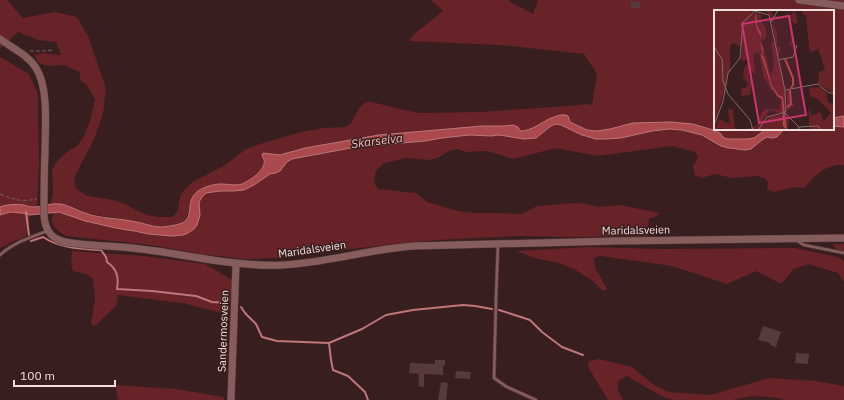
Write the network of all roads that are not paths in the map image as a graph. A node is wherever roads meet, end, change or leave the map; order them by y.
1 (799, 0) edge
2 (844, 6) edge
3 (0, 39) edge
4 (48, 231) junction
5 (794, 238) junction
6 (844, 238) edge
7 (498, 244) junction
8 (844, 253) edge
9 (0, 255) edge
10 (236, 264) junction
11 (231, 400) edge
12 (536, 400) edge

1 - 2 street
3 - 4 street
4 - 9 lane
4 - 10 street, Maridalsveien
5 - 6 street, Maridalsveien
5 - 7 street, Maridalsveien
5 - 8 lane, Maridalsveien
7 - 10 street, Maridalsveien
7 - 12 lane
10 - 11 street, Sandermosveien

